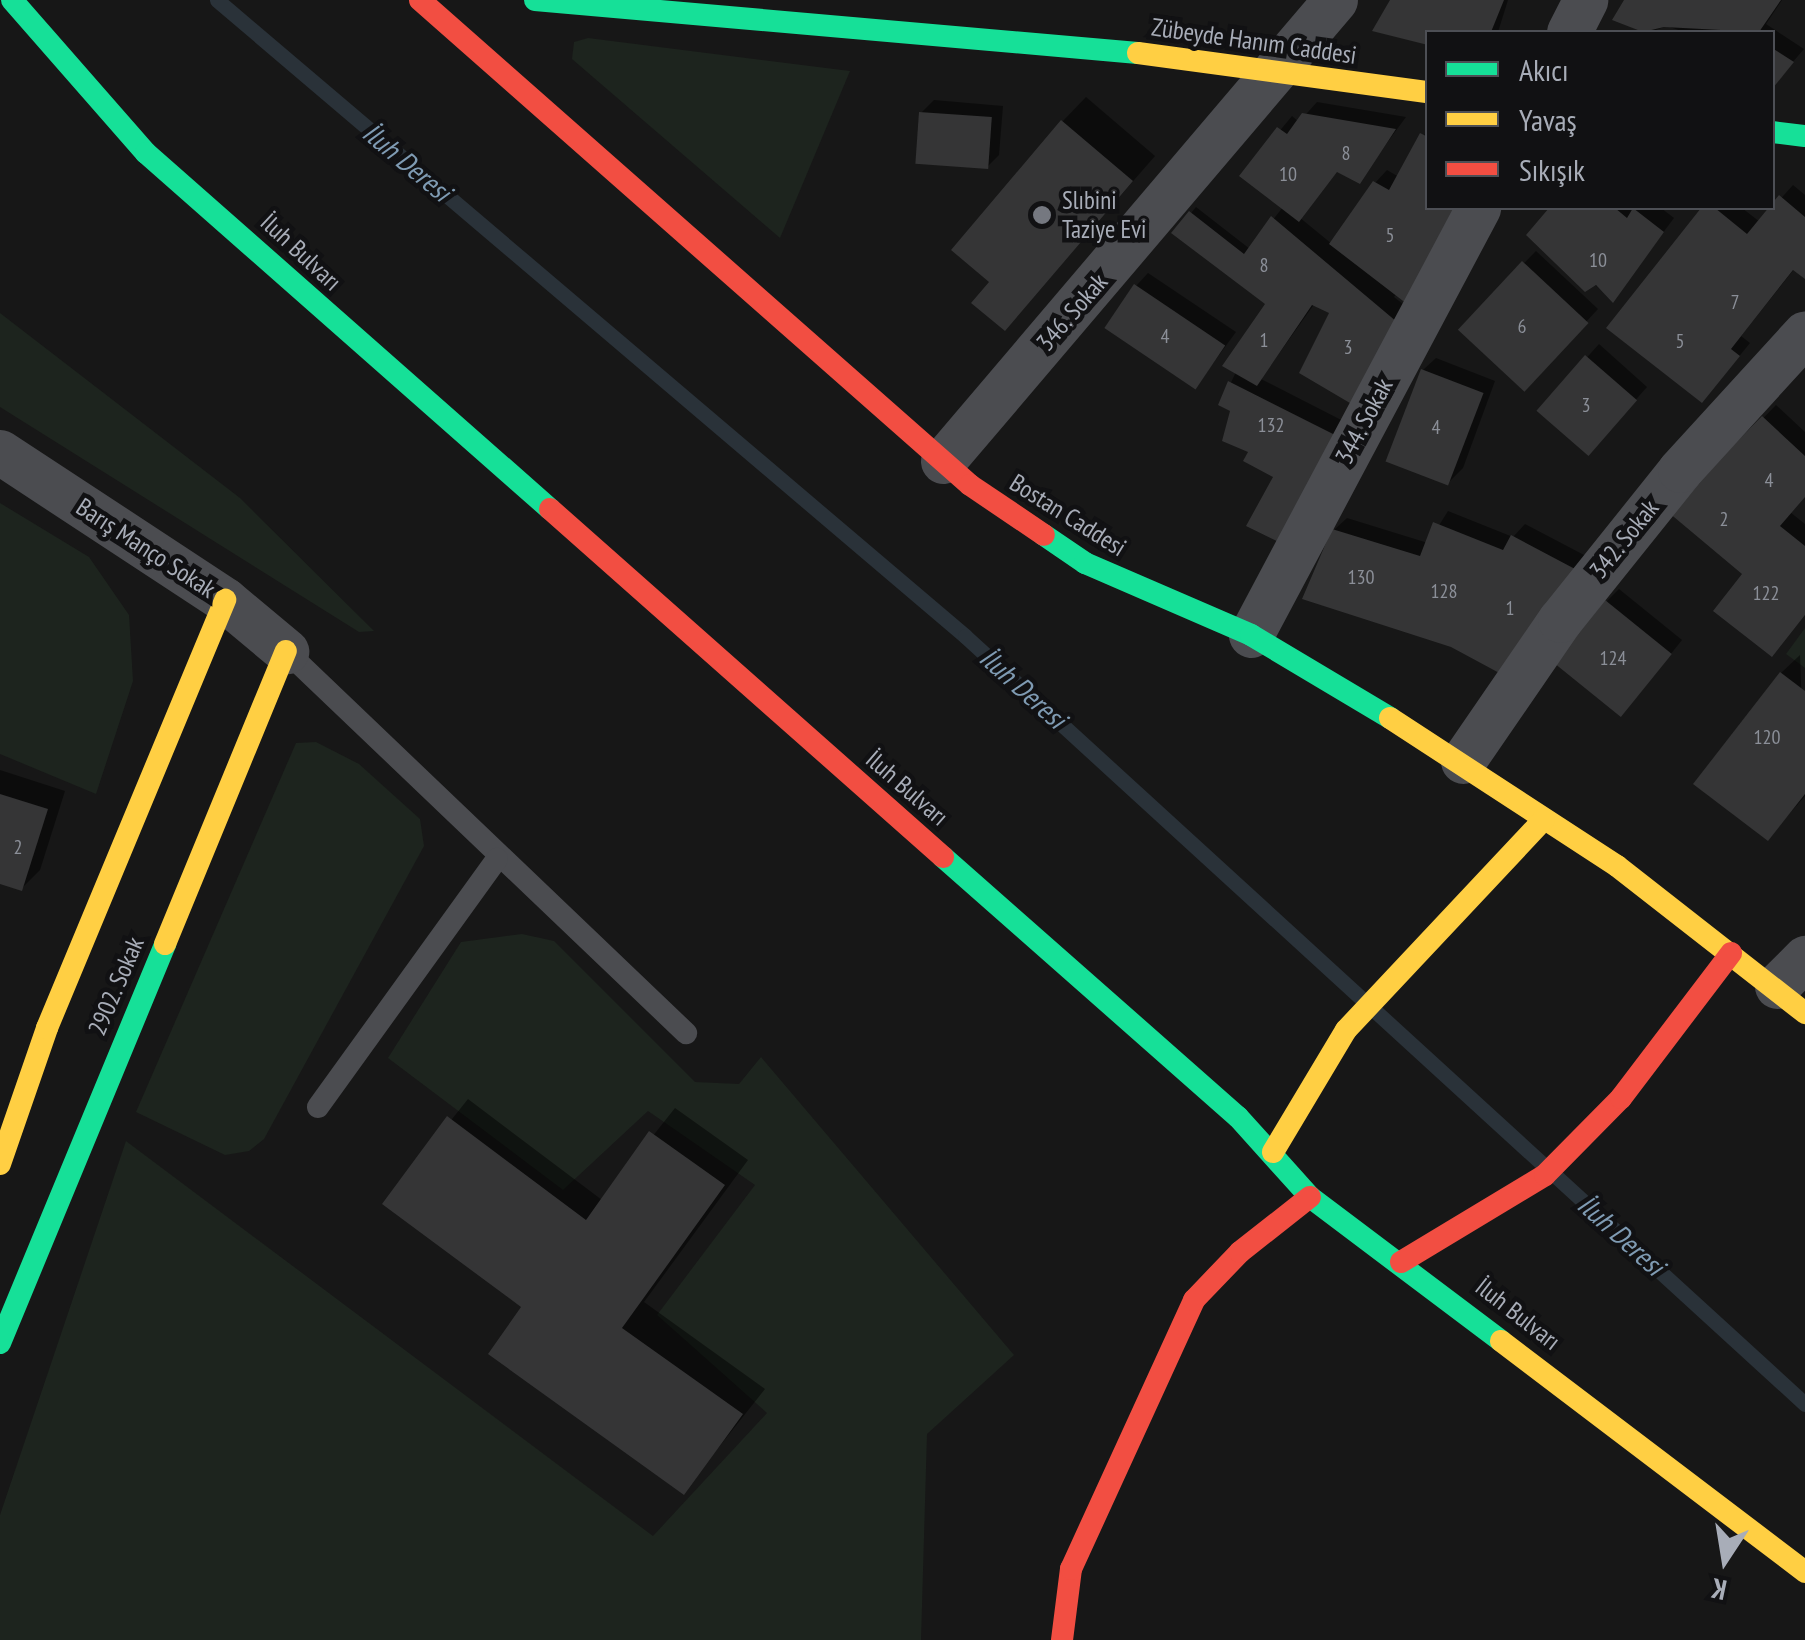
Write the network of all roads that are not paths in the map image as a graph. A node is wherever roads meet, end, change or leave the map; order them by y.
1 (12, 0) edge
2 (420, 0) edge
3 (535, 0) edge
4 (877, 0) edge
5 (1335, 0) edge
6 (1585, 0) edge
7 (878, 30) junction
8 (1570, 30) edge
9 (1280, 72) junction
10 (1425, 92) edge
11 (1775, 132) edge
12 (1805, 136) edge
13 (1477, 210) edge
14 (1805, 333) edge
15 (0, 452) edge
16 (943, 461) junction
17 (226, 600) junction
18 (1251, 635) junction
19 (286, 651) junction
20 (1463, 761) junction
21 (1544, 819) junction
22 (497, 859) junction
23 (1731, 953) junction
24 (1796, 986) edge
25 (686, 1033) dead end
26 (318, 1106) dead end
27 (1273, 1152) junction
28 (0, 1164) edge
29 (1310, 1197) junction
30 (1401, 1262) junction
31 (0, 1343) edge
32 (1805, 1572) edge
33 (1062, 1640) edge

1 - 27 street, İluh Bulvarı
2 - 16 street, Bostan Caddesi
3 - 7 street, Zübeyde Hanım Caddesi
4 - 7 lane
5 - 9 street, 346. Sokak
6 - 8 street
7 - 9 street, Zübeyde Hanım Caddesi
9 - 10 street, Zübeyde Hanım Caddesi
9 - 16 street, 346. Sokak
11 - 12 street
13 - 18 street, 344. Sokak
14 - 20 street, 342. Sokak
15 - 17 street, Barış Manço Sokak
16 - 18 street, Bostan Caddesi
17 - 19 street, Barış Manço Sokak
17 - 28 street, 2902. Sokak
18 - 20 street, Bostan Caddesi
19 - 22 lane
19 - 31 street, 2902. Sokak
20 - 21 street, Bostan Caddesi
21 - 23 street, Bostan Caddesi
21 - 27 street
22 - 25 lane
22 - 26 lane
23 - 24 street, Bostan Caddesi
23 - 30 street
27 - 29 street, İluh Bulvarı
29 - 30 street, İluh Bulvarı
29 - 33 street
30 - 32 street, İluh Bulvarı

